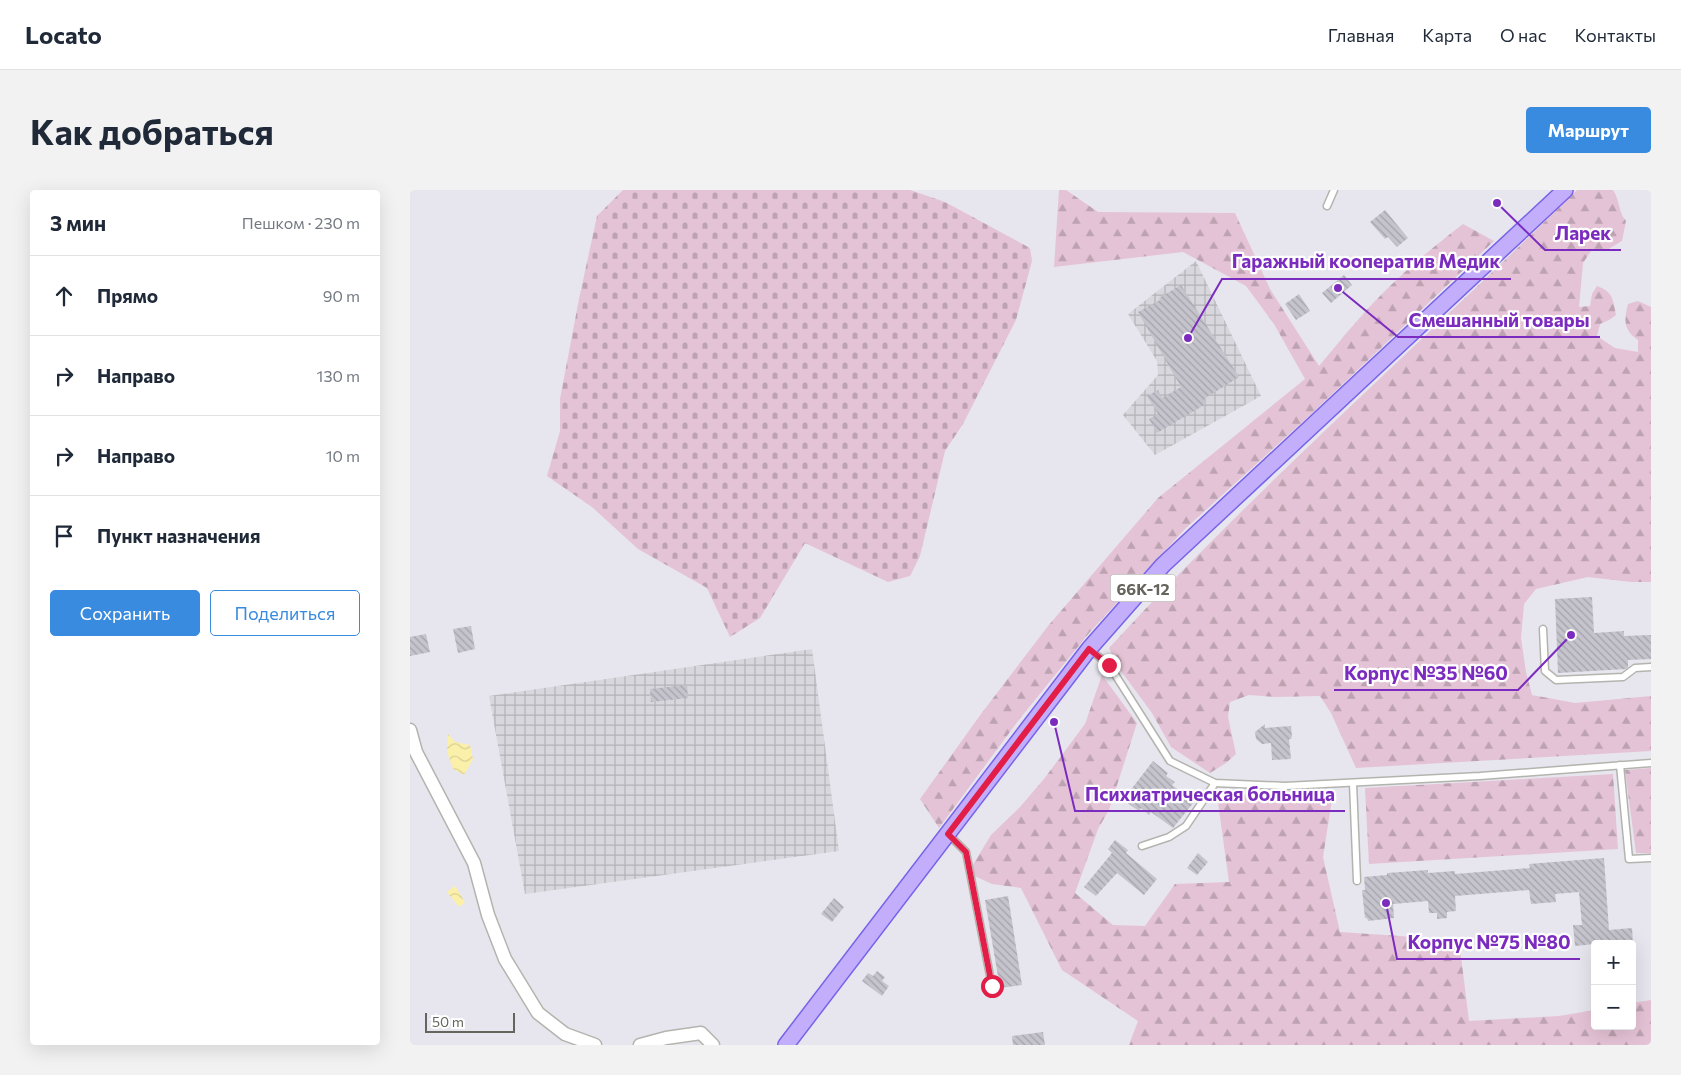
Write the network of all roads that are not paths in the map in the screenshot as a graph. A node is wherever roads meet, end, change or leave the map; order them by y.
1 (1334, 190) edge
2 (1565, 190) edge
3 (1327, 206) dead end
4 (1543, 629) dead end
5 (1089, 649) junction
6 (1651, 667) edge
7 (410, 730) edge
8 (1651, 763) edge
9 (1620, 765) junction
10 (1215, 783) junction
11 (1353, 783) junction
12 (948, 834) junction
13 (1142, 846) dead end
14 (1651, 858) edge
15 (1357, 881) dead end
16 (992, 986) dead end
17 (595, 1045) edge
18 (640, 1045) edge
19 (713, 1045) edge
20 (786, 1045) edge

1 - 3 lane
2 - 5 main road, 66К-12
4 - 6 lane
5 - 10 lane
5 - 12 main road, 66К-12
7 - 17 street
8 - 9 lane
9 - 11 lane
9 - 14 lane
10 - 11 lane
10 - 13 lane
11 - 15 lane
12 - 16 lane
12 - 20 main road, 66К-12
18 - 19 street

